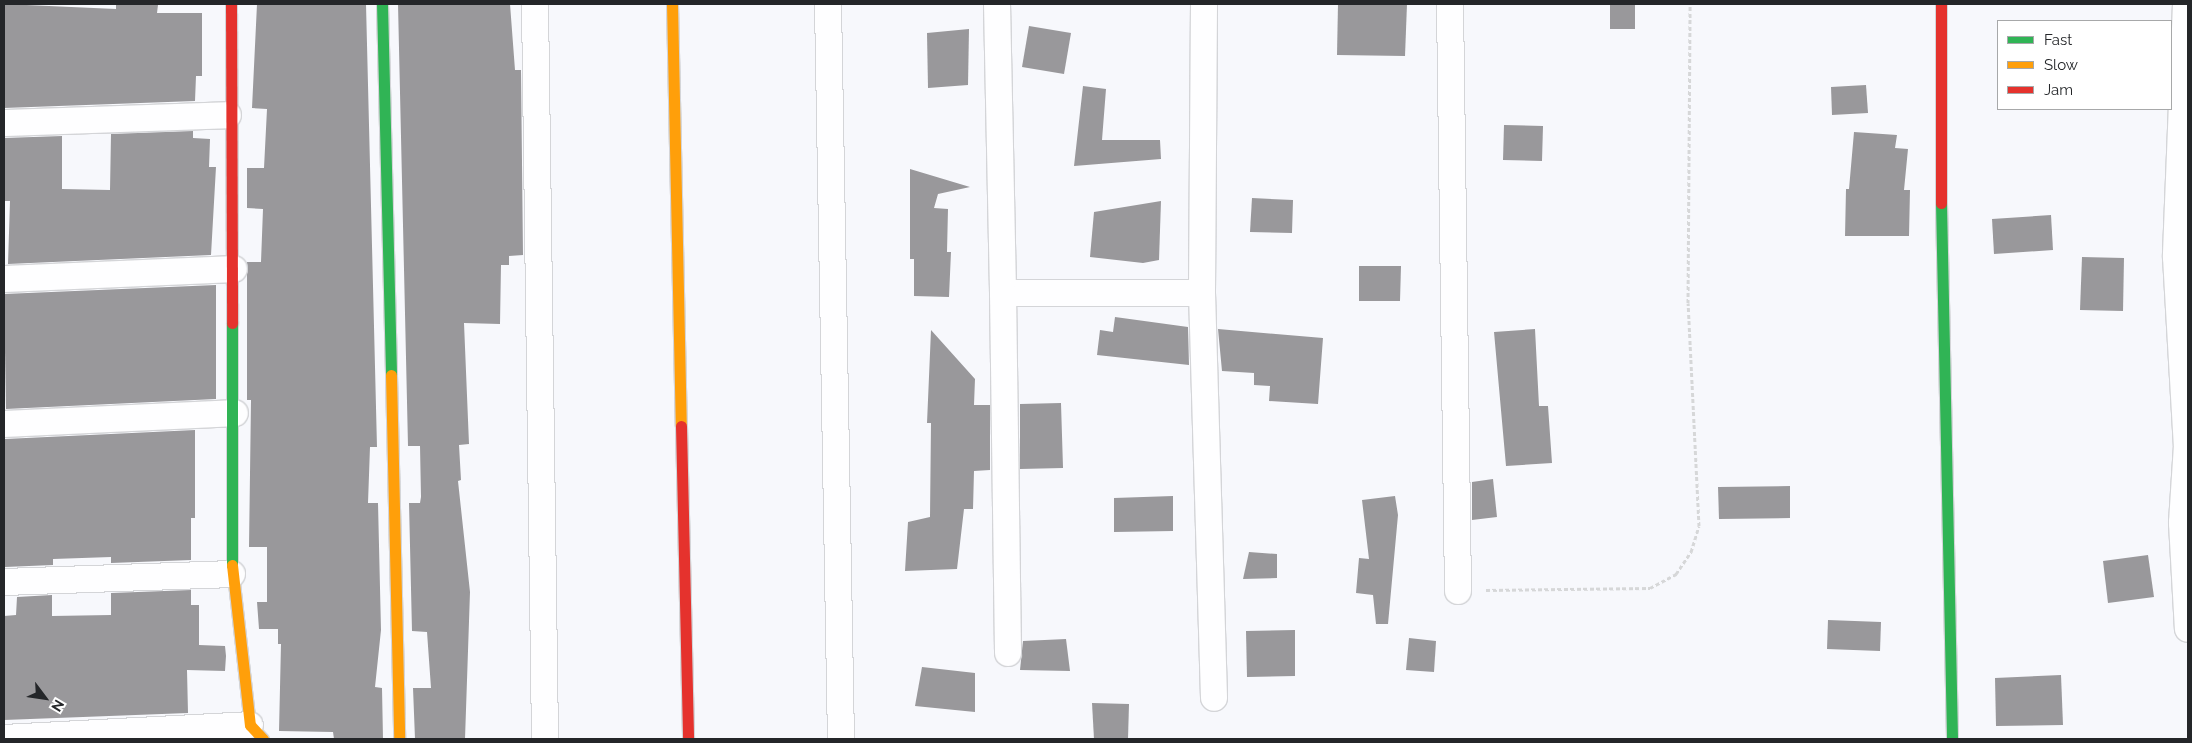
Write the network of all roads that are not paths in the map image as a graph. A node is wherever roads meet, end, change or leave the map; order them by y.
1 (231, 4) edge
2 (382, 4) edge
3 (535, 4) edge
4 (672, 4) edge
5 (828, 4) edge
6 (997, 4) edge
7 (1204, 4) edge
8 (1450, 4) edge
9 (1941, 4) edge
10 (2186, 4) edge
11 (228, 115) junction
12 (4, 123) edge
13 (234, 268) junction
14 (4, 279) edge
15 (1003, 293) junction
16 (1202, 293) junction
17 (235, 413) junction
18 (4, 424) edge
19 (232, 574) junction
20 (4, 582) edge
21 (1458, 591) road end
22 (2188, 629) edge
23 (1008, 653) dead end
24 (1214, 698) dead end
25 (256, 732) edge
26 (106, 737) edge
27 (4, 738) edge
28 (399, 739) edge
29 (545, 739) edge
30 (688, 739) edge
31 (841, 739) edge
32 (1952, 739) edge

1 - 11 street
2 - 28 street
3 - 29 street
4 - 30 street
5 - 31 street
6 - 15 street
7 - 16 street
8 - 21 street
9 - 32 street
10 - 22 street
11 - 12 street
11 - 13 street
13 - 14 street
13 - 17 street
15 - 16 street
15 - 23 street
16 - 24 street
17 - 18 street
17 - 19 street
19 - 20 street
19 - 25 street
25 - 26 street
26 - 27 street

